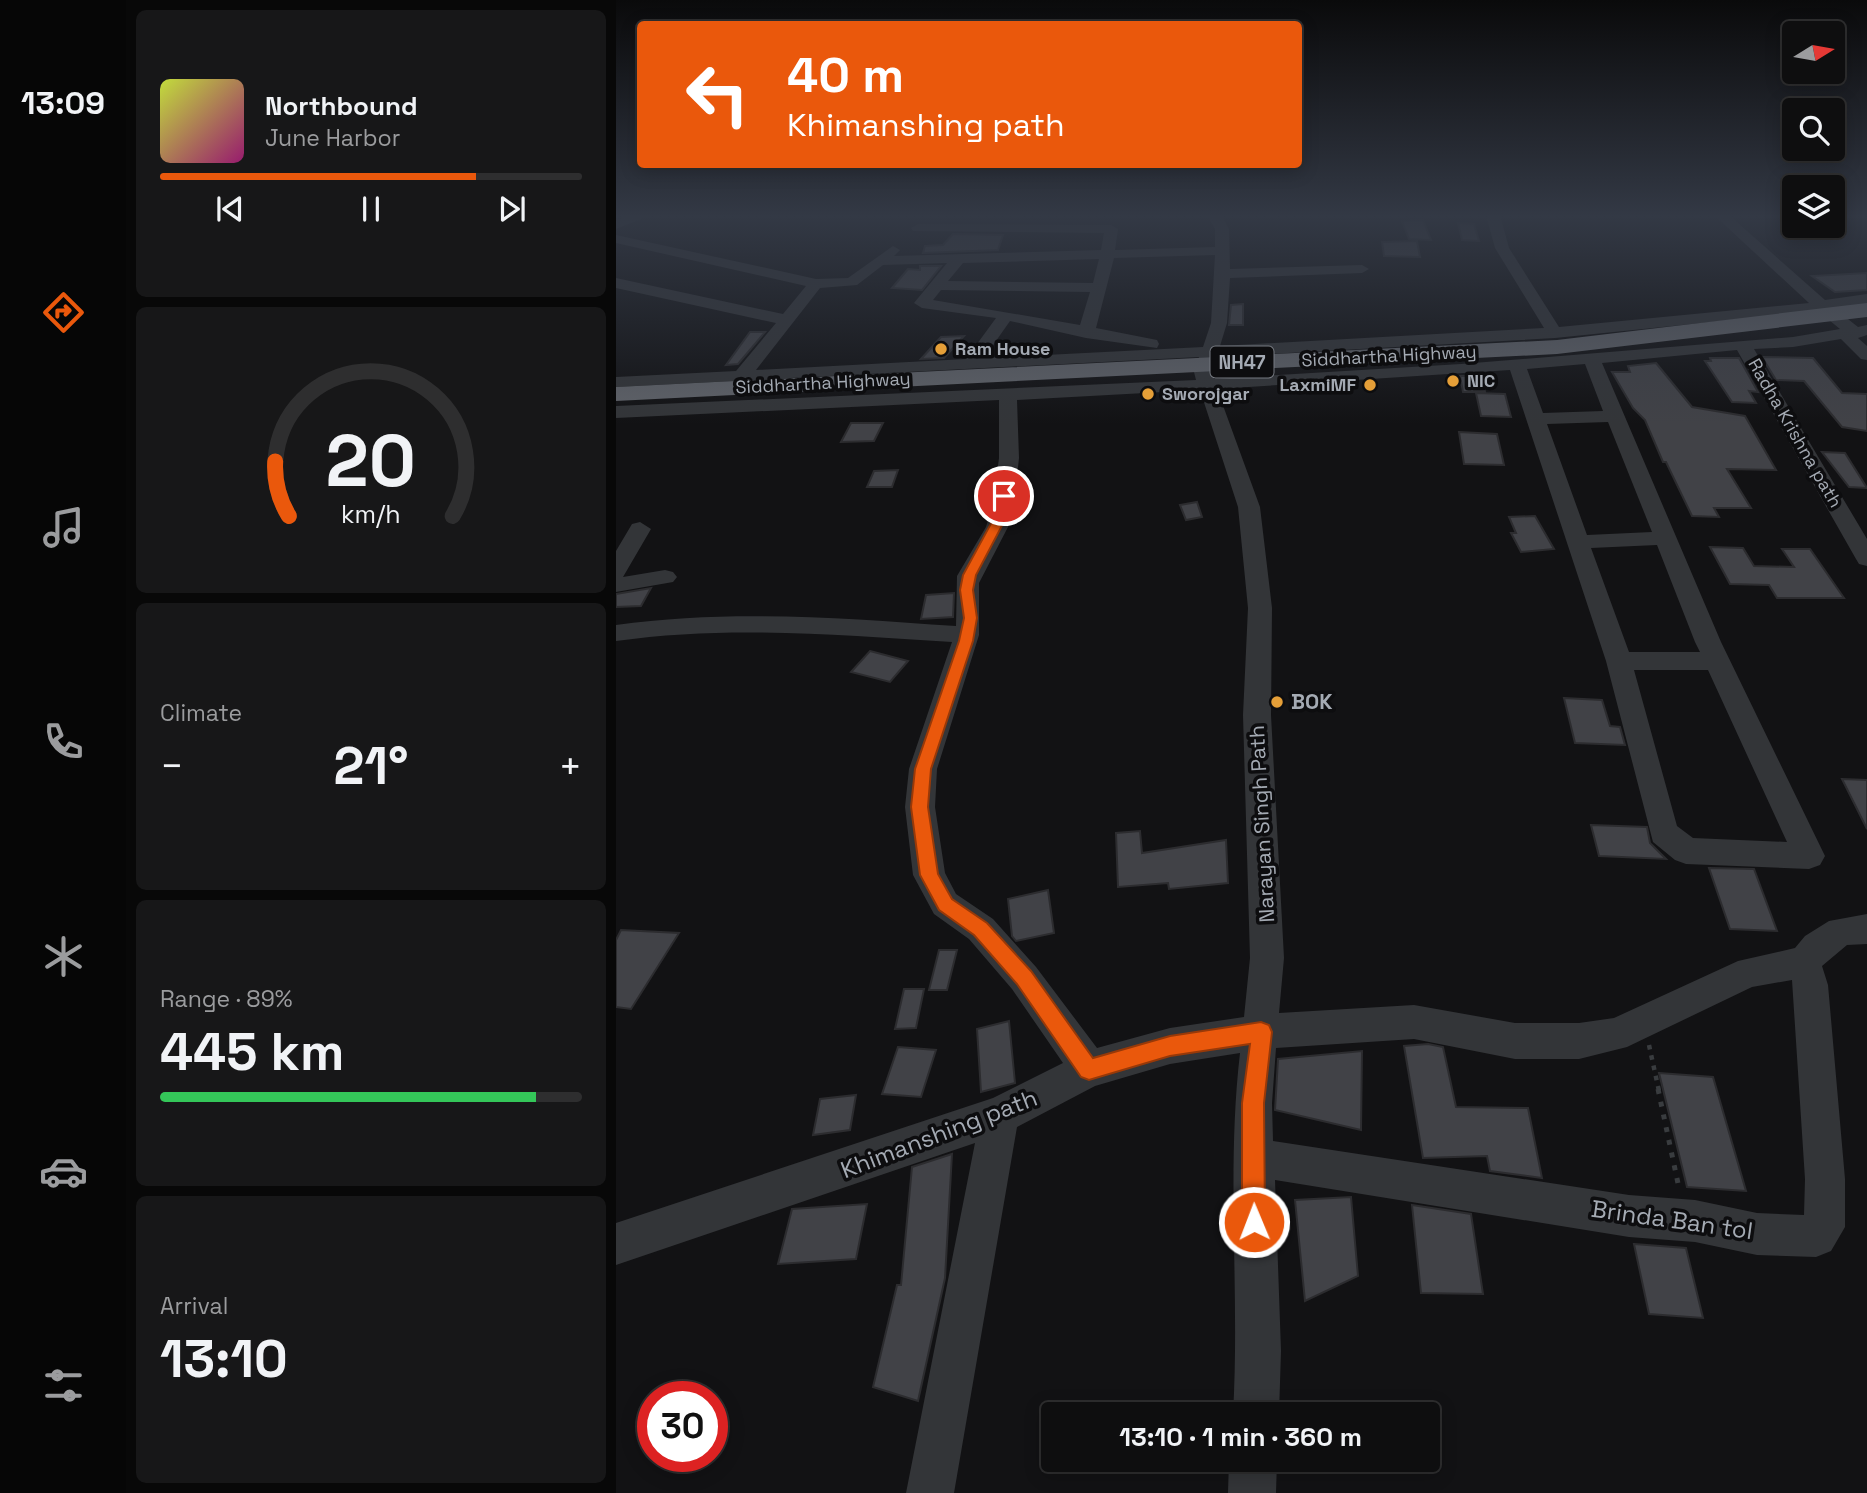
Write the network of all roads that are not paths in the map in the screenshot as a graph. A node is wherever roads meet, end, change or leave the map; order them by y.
1 (816, 284) edge
2 (624, 285) edge
3 (937, 285) joint
4 (1100, 285) edge
5 (1222, 285) edge
6 (1525, 285) edge
7 (1802, 285) edge
8 (1099, 288) junction
9 (1867, 299) edge
10 (1867, 310) edge
11 (1006, 315) junction
12 (786, 320) junction
13 (1848, 324) edge
14 (1086, 332) junction
15 (1555, 334) junction
16 (1742, 344) junction
17 (1867, 355) edge
18 (1591, 358) junction
19 (1517, 364) junction
20 (971, 365) junction
21 (1207, 365) junction
22 (742, 375) junction
23 (616, 382) edge
24 (616, 394) edge
25 (1008, 395) junction
26 (616, 402) edge
27 (639, 411) junction
28 (616, 412) edge
29 (1612, 416) junction
30 (1535, 419) junction
31 (616, 429) edge
32 (640, 529) dead end
33 (1665, 538) junction
34 (1578, 542) junction
35 (1867, 559) edge
36 (616, 571) edge
37 (665, 577) dead end
38 (616, 586) edge
39 (616, 633) edge
40 (967, 635) junction
41 (1717, 661) junction
42 (1619, 662) junction
43 (1867, 929) edge
44 (1804, 961) junction
45 (1261, 1032) junction
46 (1089, 1069) junction
47 (1000, 1115) junction
48 (1252, 1157) junction
49 (616, 1244) edge
50 (1257, 1402) edge
51 (1253, 1472) edge
52 (930, 1493) edge
53 (1252, 1493) edge

1 - 12 street
2 - 12 street
3 - 8 street
3 - 11 street
4 - 8 street
5 - 21 street
6 - 15 street
7 - 13 street
8 - 14 street
9 - 13 street
10 - 13 highway, Siddhartha Highway / NH47
11 - 14 street
11 - 20 street
12 - 22 street
13 - 15 street
13 - 16 street
13 - 17 street
13 - 21 highway, Siddhartha Highway / NH47
14 - 21 street
15 - 21 street
16 - 18 street
16 - 35 street, Radha Krishna path
18 - 19 street
18 - 29 street
19 - 21 street
19 - 30 street
20 - 21 street
20 - 22 street
21 - 24 highway, Siddhartha Highway / NH47
21 - 25 street
21 - 26 highway, Siddhartha Highway / NH47
21 - 45 street, Narayan Singh Path
22 - 23 street
25 - 27 street
25 - 40 street
27 - 28 street
27 - 31 street
29 - 30 street
29 - 33 street
30 - 34 street
32 - 36 street
33 - 34 street
33 - 41 street
34 - 42 street
37 - 38 street
39 - 40 street
40 - 46 street
41 - 42 street
41 - 42 street
43 - 44 street
44 - 45 street, Khimanshing path
44 - 48 street, Brinda Ban tol
45 - 46 street, Khimanshing path
45 - 48 street, Narayan Singh Path
46 - 47 street, Khimanshing path
47 - 49 street, Khimanshing path
47 - 52 street
48 - 50 street, Narayan Singh Path
51 - 53 street

